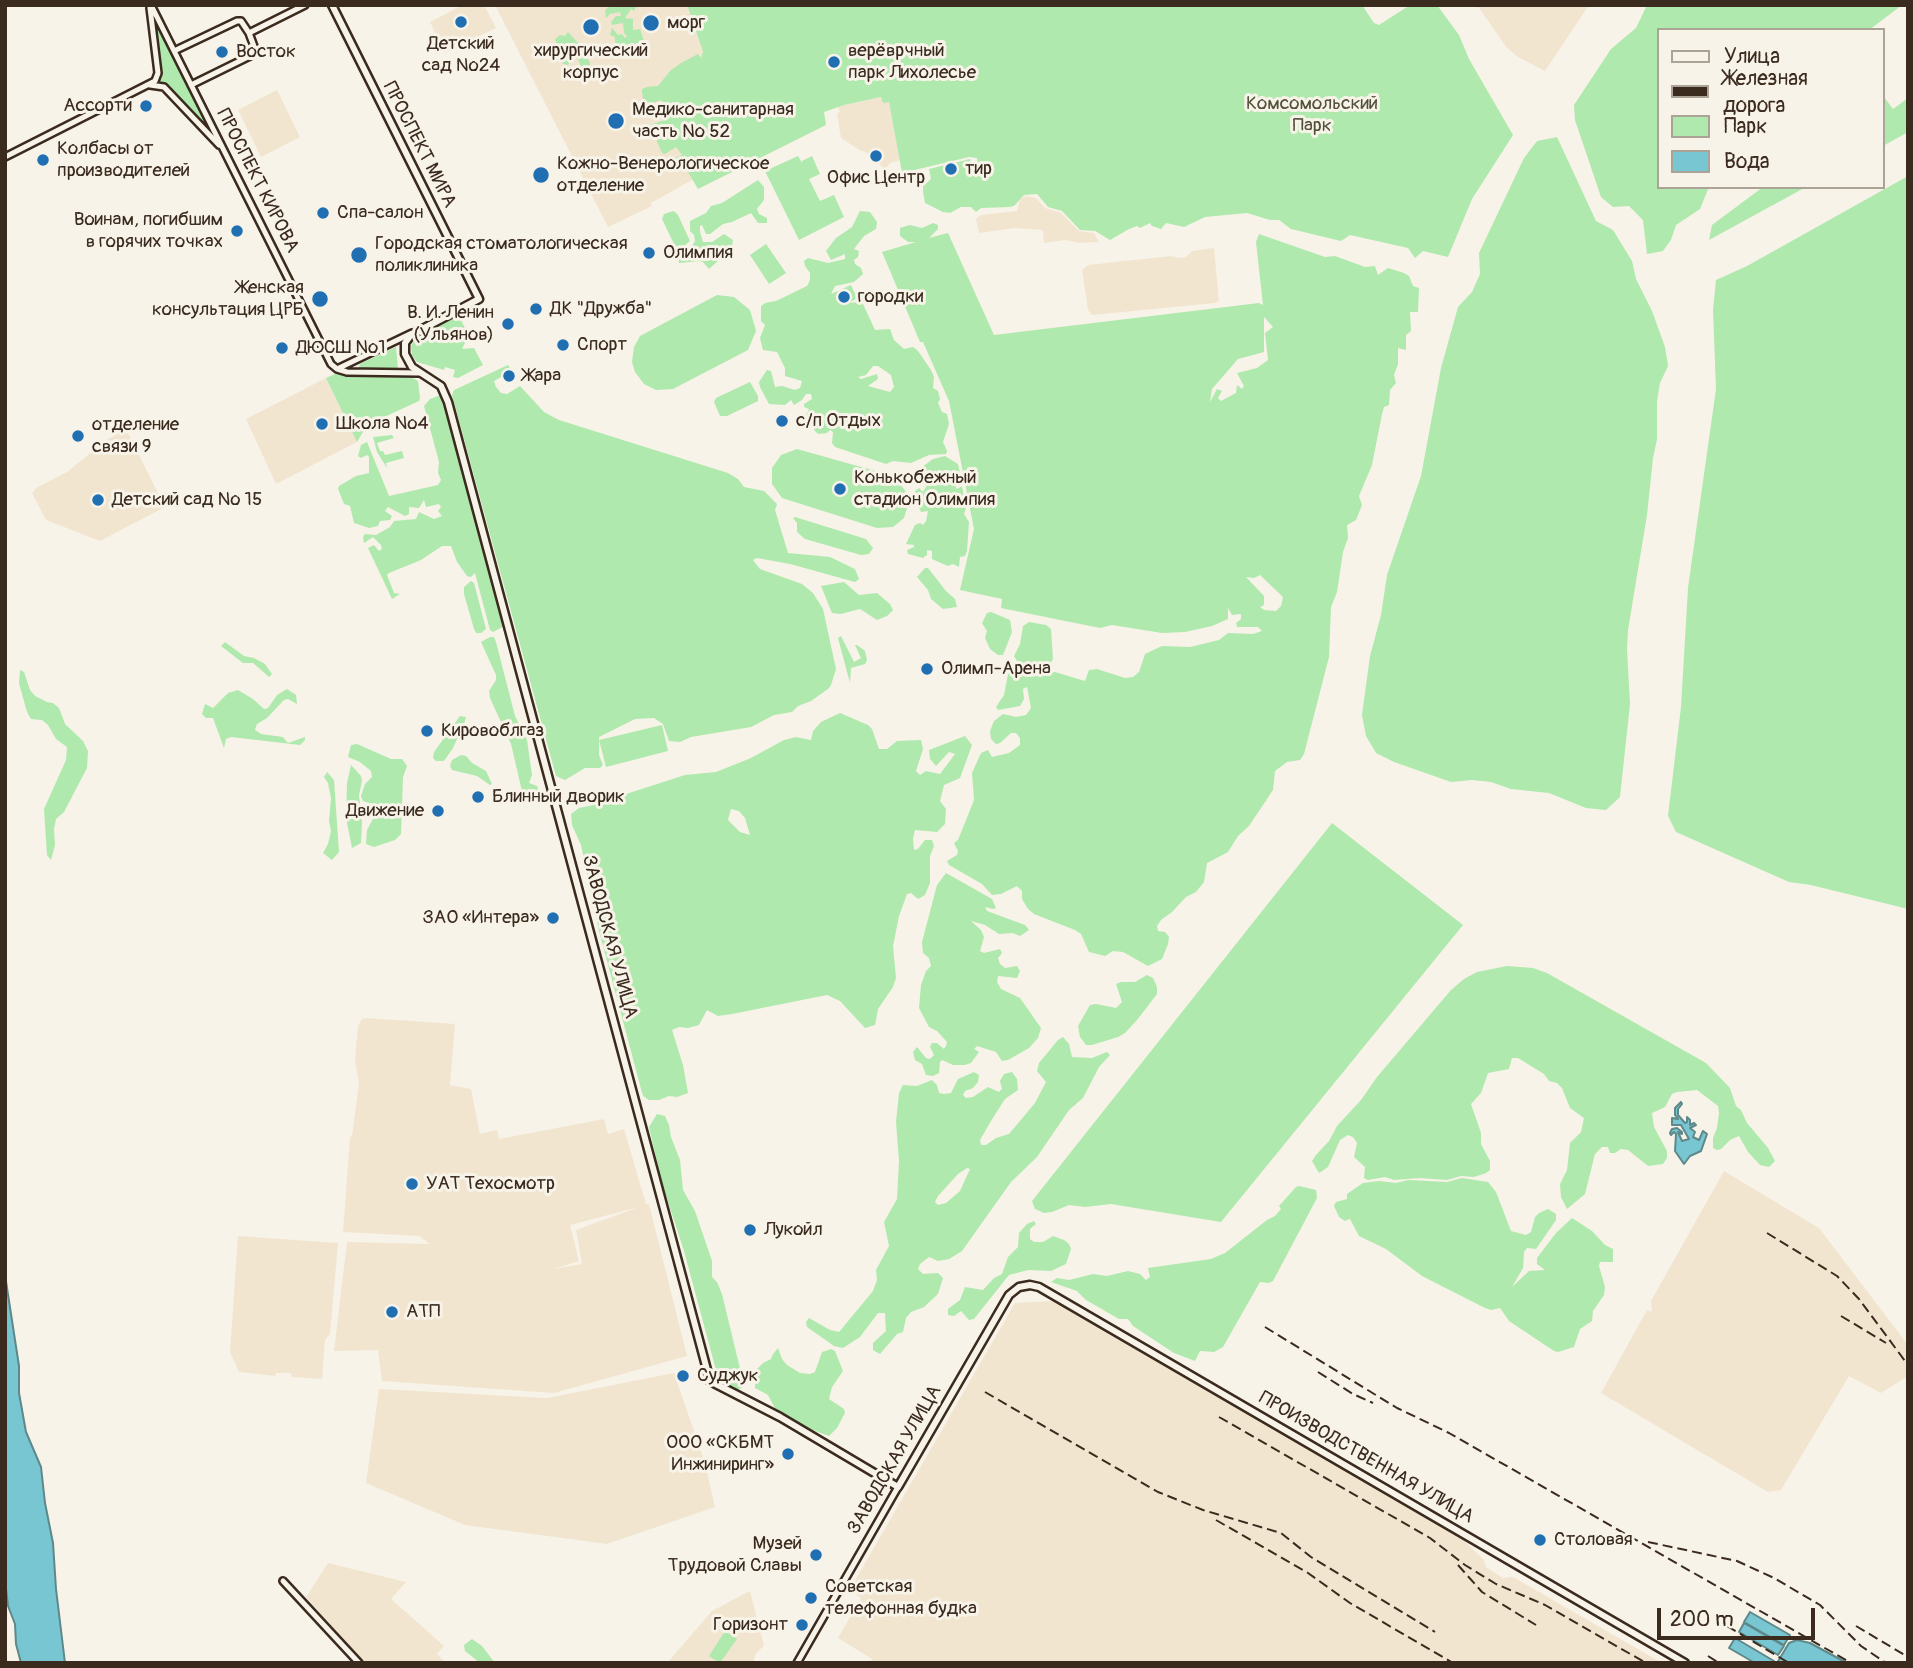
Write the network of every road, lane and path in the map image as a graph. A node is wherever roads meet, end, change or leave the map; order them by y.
1 (150, 5) edge
2 (305, 5) edge
3 (332, 5) edge
4 (249, 33) junction
5 (174, 51) junction
6 (149, 85) junction
7 (191, 85) junction
8 (223, 148) junction
9 (5, 157) edge
10 (415, 332) junction
11 (337, 369) junction
12 (419, 373) junction
13 (1030, 1285) joint
14 (898, 1488) junction
15 (283, 1581) dead end
16 (359, 1663) edge
17 (797, 1663) edge
18 (1685, 1663) edge

1 - 5 street, ПРОСПЕКТ КИРОВА
1 - 6 street
2 - 4 street
3 - 10 main road, ПРОСПЕКТ МИРА
4 - 5 street
4 - 7 street
5 - 7 street, ПРОСПЕКТ КИРОВА
6 - 8 street
6 - 9 street
7 - 8 street, ПРОСПЕКТ КИРОВА
8 - 11 street, ПРОСПЕКТ КИРОВА
10 - 11 street
10 - 12 main road
11 - 12 street
12 - 14 main road, ЗАВОДСКАЯ УЛИЦА
13 - 14 main road, ЗАВОДСКАЯ УЛИЦА
13 - 18 main road, ПРОИЗВОДСТВЕННАЯ УЛИЦА
14 - 17 street, ЗАВОДСКАЯ УЛИЦА
15 - 16 street

